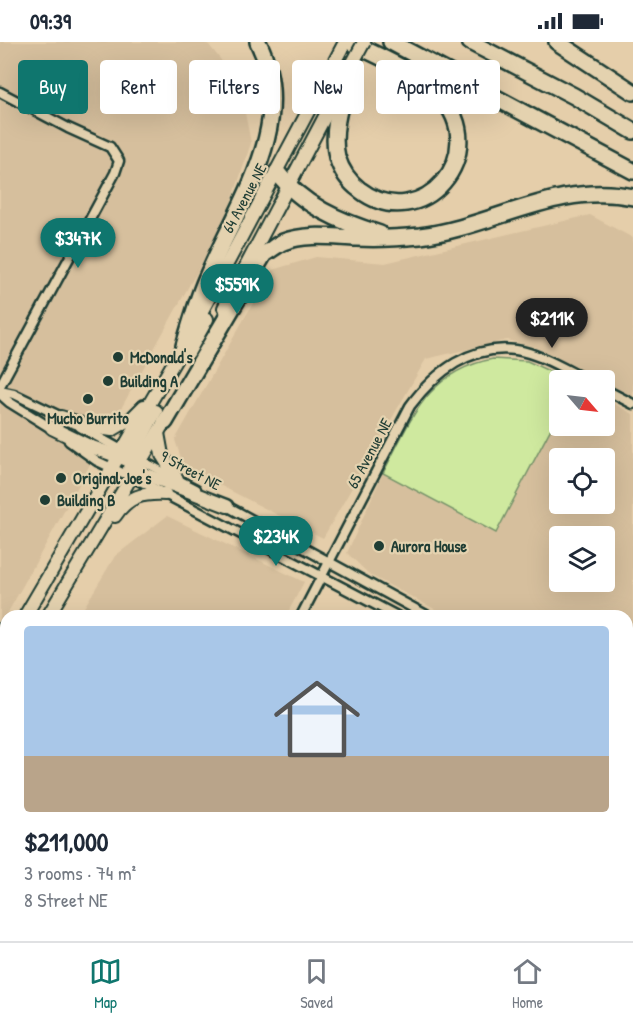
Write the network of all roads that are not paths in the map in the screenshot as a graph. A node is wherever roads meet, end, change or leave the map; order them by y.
1 (258, 42) edge
2 (345, 42) edge
3 (350, 42) edge
4 (364, 42) edge
5 (392, 42) edge
6 (470, 42) edge
7 (557, 42) edge
8 (354, 60) edge
9 (0, 92) edge
10 (633, 92) edge
11 (326, 114) edge
12 (340, 114) edge
13 (633, 131) edge
14 (633, 171) edge
15 (276, 172) junction
16 (288, 187) junction
17 (633, 197) edge
18 (253, 216) junction
19 (388, 237) junction
20 (184, 346) junction
21 (565, 370) edge
22 (0, 386) edge
23 (161, 387) junction
24 (0, 393) edge
25 (615, 395) edge
26 (633, 404) edge
27 (61, 417) junction
28 (161, 427) junction
29 (52, 428) junction
30 (130, 463) junction
31 (112, 469) junction
32 (177, 479) junction
33 (165, 494) junction
34 (227, 506) junction
35 (329, 561) junction
36 (322, 576) junction
37 (64, 591) junction
38 (27, 610) edge
39 (52, 610) edge
40 (303, 610) edge
41 (386, 610) edge
42 (417, 610) edge

1 - 20 highway
2 - 15 street, 64 Avenue NE
3 - 12 highway
4 - 8 street, 64 Avenue NE, bridge
5 - 14 highway
6 - 13 highway
7 - 10 highway
9 - 22 street
11 - 16 street, 64 Avenue NE
15 - 16 highway
15 - 18 street, 64 Avenue NE
16 - 19 highway
16 - 28 street, 64 Avenue NE
17 - 19 highway
18 - 20 street, 64 Avenue NE
18 - 30 street
19 - 28 highway
20 - 23 street, 64 Avenue NE
21 - 35 street, 65 Avenue NE
23 - 27 street
23 - 30 street, 64 Avenue NE
24 - 27 street, 9 Street NE
24 - 29 street, 9 Street NE
25 - 26 street
27 - 30 street, 9 Street NE
28 - 30 street, 64 Avenue NE
28 - 32 street
29 - 30 street
29 - 31 street, 9 Street NE
30 - 31 street, 64 Avenue NE
30 - 31 street, 9 Street NE
30 - 32 street, 9 Street NE
30 - 33 street, 9 Street NE
30 - 34 street
30 - 37 street, 64 Avenue NE
31 - 38 street, 64 Avenue NE
32 - 34 street, 9 Street NE
33 - 36 street, 9 Street NE
33 - 37 street
34 - 35 street, 9 Street NE
35 - 36 street, 65 Avenue NE
35 - 42 street, 9 Street NE
36 - 40 street, 65 Avenue NE
36 - 41 street, 9 Street NE
37 - 39 street, 64 Avenue NE

